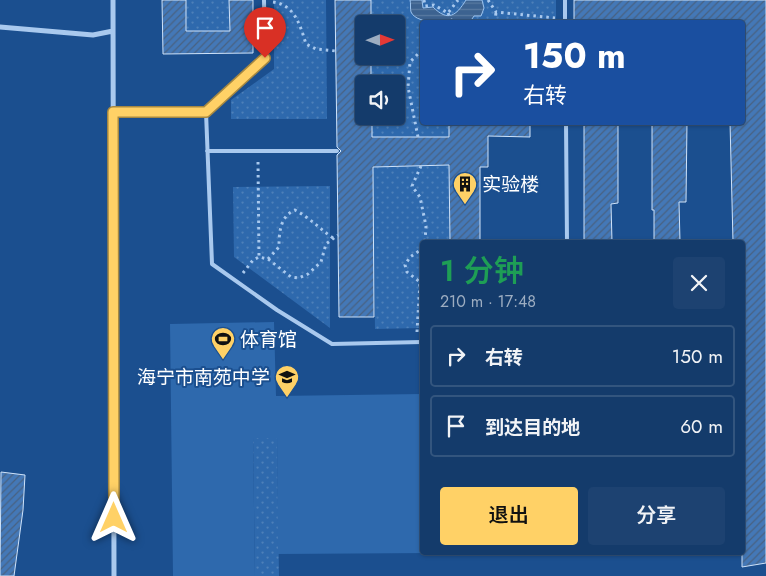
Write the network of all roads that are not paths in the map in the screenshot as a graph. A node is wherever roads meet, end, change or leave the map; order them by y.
1 (113, 0) edge
2 (264, 0) edge
3 (565, 0) edge
4 (565, 20) edge
5 (0, 27) edge
6 (113, 31) junction
7 (113, 112) junction
8 (206, 112) junction
9 (566, 125) edge
10 (207, 151) junction
11 (337, 151) dead end
12 (567, 240) edge
13 (420, 342) edge
14 (114, 576) edge

1 - 6 street
2 - 8 lane
3 - 4 lane
5 - 6 street
6 - 7 street
7 - 8 lane
7 - 14 street
8 - 10 lane
9 - 12 lane
10 - 11 lane
10 - 13 lane

